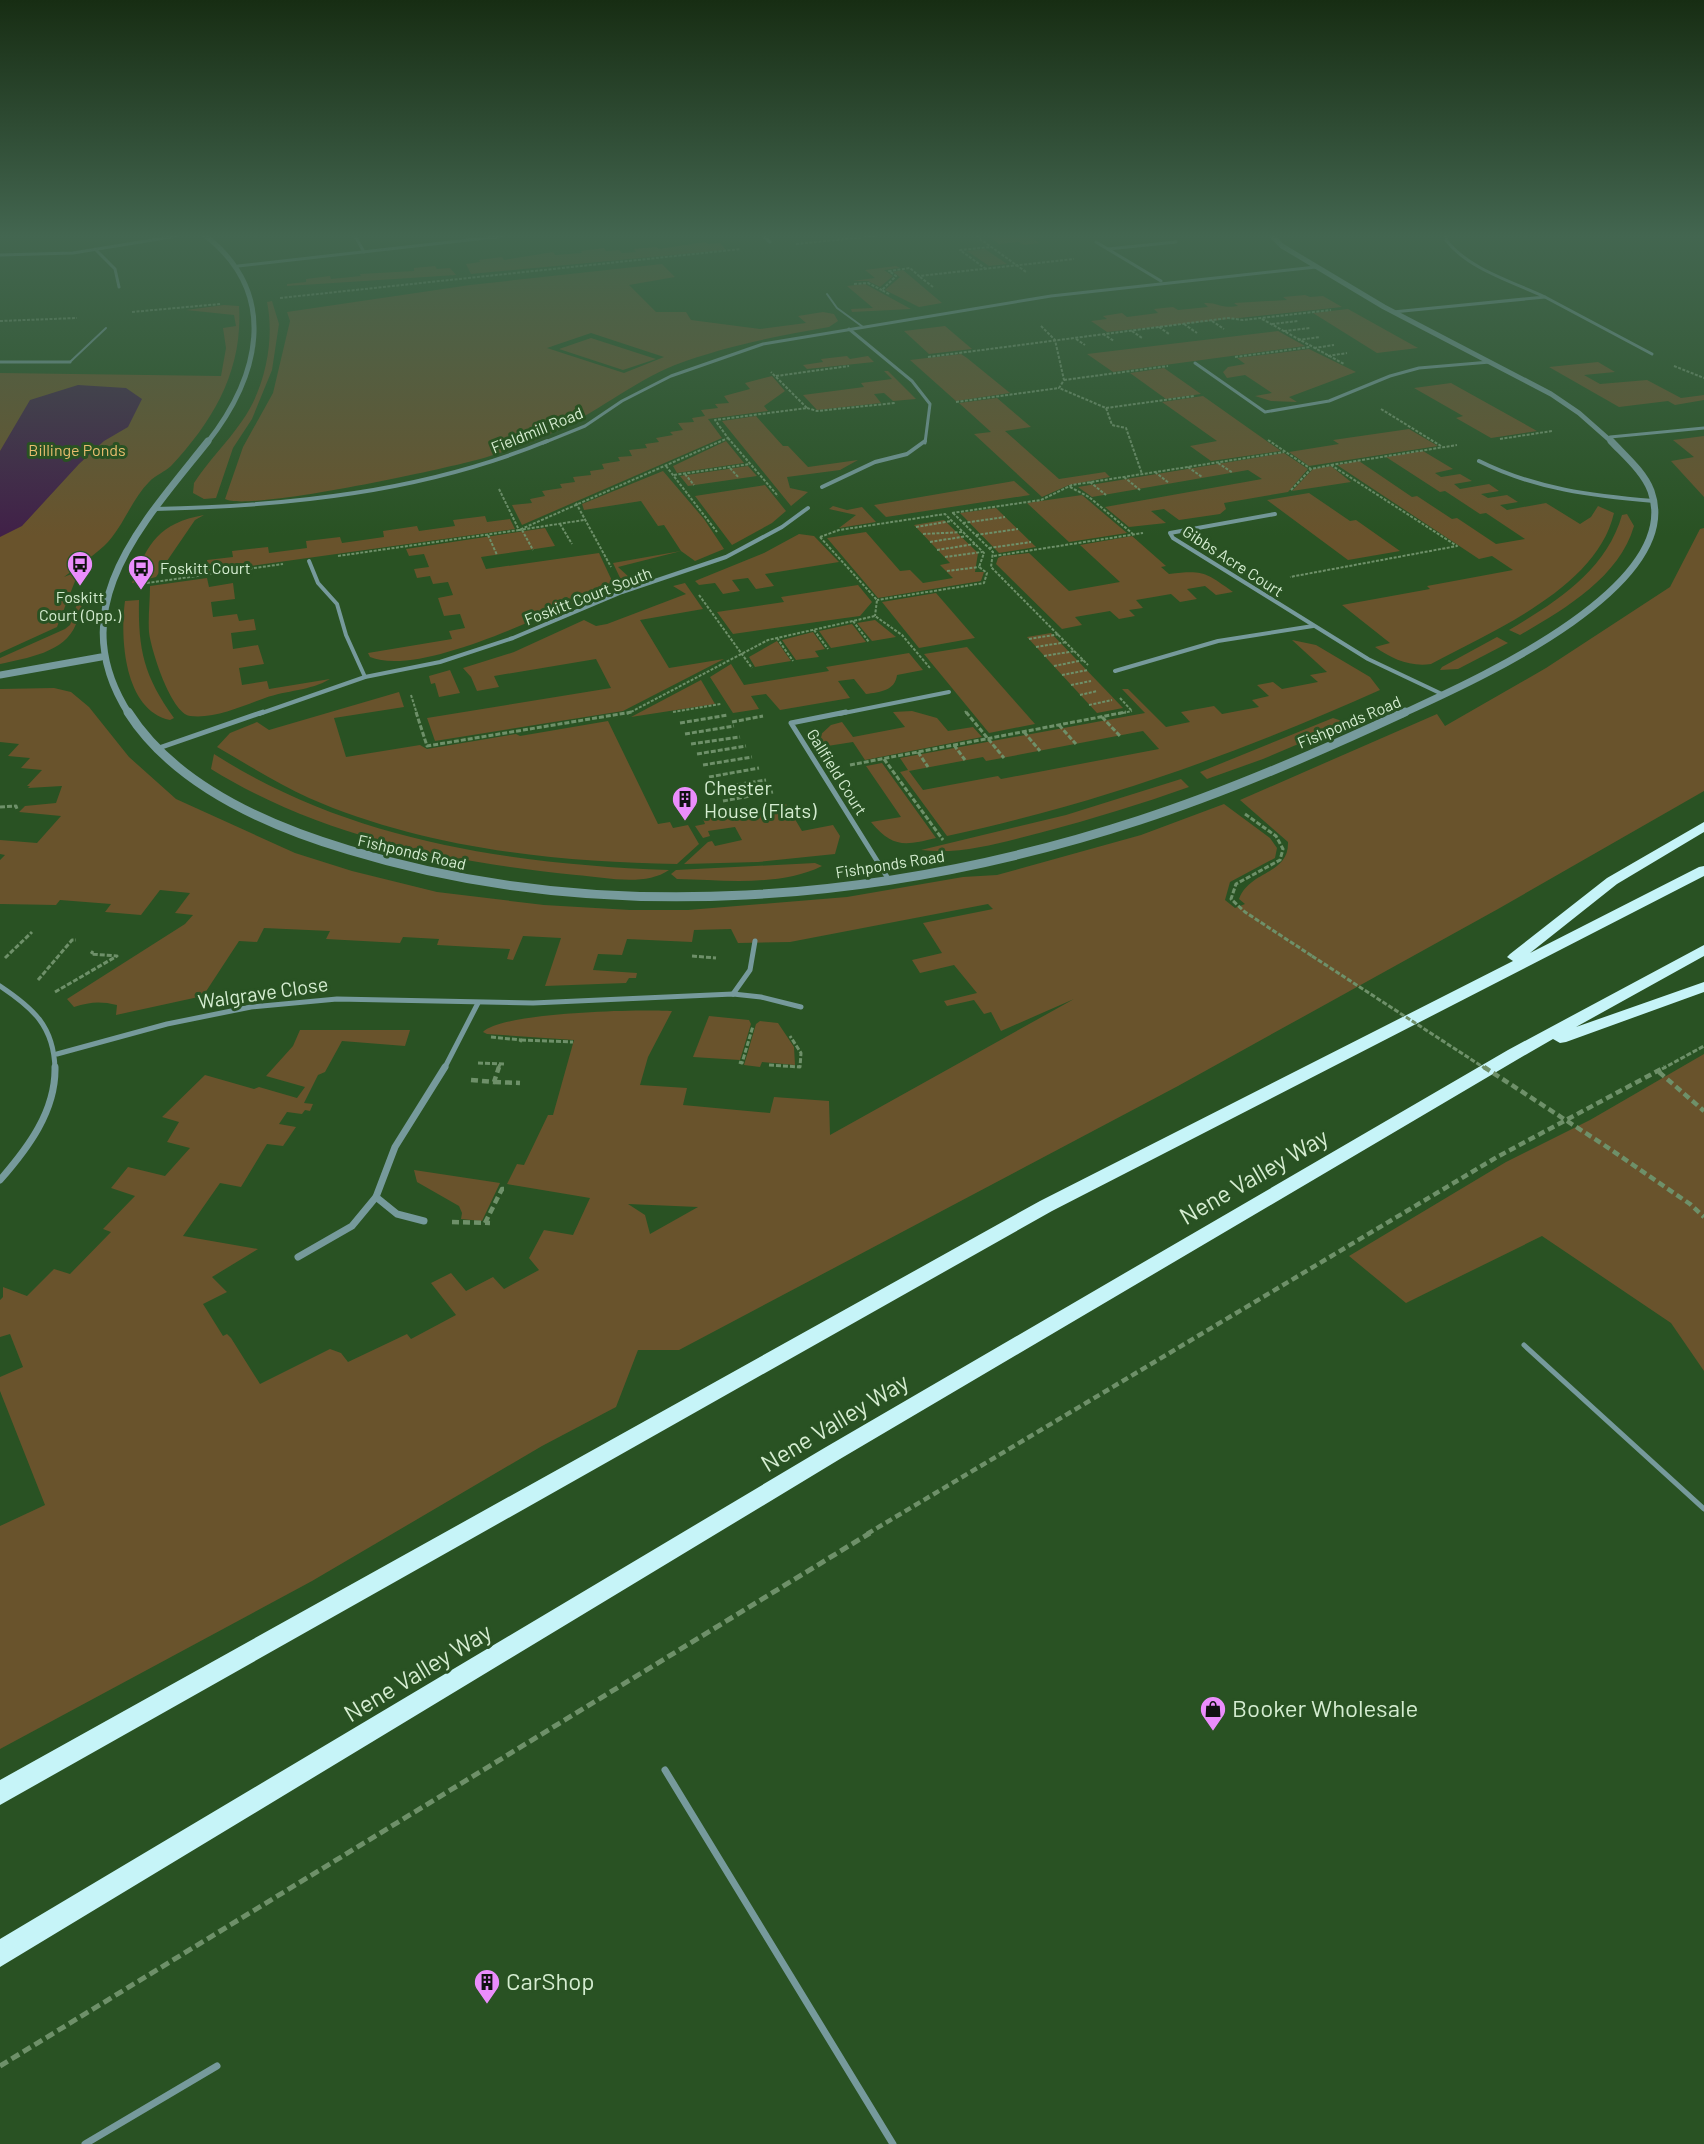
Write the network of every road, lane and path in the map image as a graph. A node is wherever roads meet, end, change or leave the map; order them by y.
1 (97, 336) edge
2 (254, 336) edge
3 (812, 336) edge
4 (857, 336) edge
5 (1051, 336) edge
6 (1089, 336) edge
7 (1106, 336) edge
8 (1139, 336) edge
9 (1291, 336) edge
10 (1440, 336) edge
11 (1618, 336) edge
12 (1075, 338) junction
13 (1142, 338) dead end
14 (1320, 338) dead end
15 (1055, 340) junction
16 (1298, 340) junction
17 (1114, 341) dead end
18 (1085, 345) dead end
19 (1334, 345) dead end
20 (1312, 348) junction
21 (1347, 353) dead end
22 (1652, 354) dead end
23 (1328, 356) junction
24 (0, 362) edge
25 (70, 362) joint
26 (888, 362) junction
27 (1490, 362) junction
28 (1195, 363) dead end
29 (1667, 364) dead end
30 (1165, 367) dead end
31 (768, 368) dead end
32 (1173, 372) dead end
33 (776, 376) junction
34 (1704, 378) edge
35 (1376, 381) junction
36 (1059, 388) junction
37 (1353, 392) junction
38 (1195, 396) dead end
39 (927, 399) junction
40 (952, 402) dead end
41 (807, 408) junction
42 (1106, 408) junction
43 (1704, 428) edge
44 (1556, 430) dead end
45 (1264, 436) dead end
46 (1610, 437) junction
47 (728, 438) junction
48 (1496, 439) dead end
49 (1464, 444) dead end
50 (1442, 447) junction
51 (1285, 452) junction
52 (1479, 461) dead end
53 (1218, 462) junction
54 (751, 464) junction
55 (1331, 465) junction
56 (480, 466) junction
57 (666, 466) junction
58 (729, 467) junction
59 (1187, 467) junction
60 (1155, 472) junction
61 (1233, 472) dead end
62 (684, 474) junction
63 (1142, 474) junction
64 (674, 475) junction
65 (1124, 477) junction
66 (1202, 477) dead end
67 (739, 478) dead end
68 (1090, 482) junction
69 (1169, 483) dead end
70 (694, 485) dead end
71 (1069, 486) junction
72 (822, 487) dead end
73 (1140, 490) dead end
74 (1106, 495) dead end
75 (1654, 501) junction
76 (576, 503) junction
77 (808, 508) dead end
78 (155, 510) junction
79 (1275, 514) dead end
80 (1005, 517) dead end
81 (796, 518) junction
82 (584, 520) junction
83 (952, 521) junction
84 (963, 523) junction
85 (560, 524) junction
86 (916, 527) dead end
87 (1018, 529) dead end
88 (521, 530) junction
89 (963, 532) junction
90 (1170, 533) junction
91 (922, 534) dead end
92 (1134, 534) junction
93 (488, 535) junction
94 (967, 536) junction
95 (976, 536) junction
96 (930, 542) dead end
97 (1031, 542) dead end
98 (572, 544) dead end
99 (975, 544) junction
100 (989, 548) junction
101 (533, 550) dead end
102 (937, 550) dead end
103 (982, 552) junction
104 (733, 554) junction
105 (497, 555) dead end
106 (945, 557) dead end
107 (994, 558) junction
108 (982, 559) junction
109 (309, 561) junction
110 (979, 567) junction
111 (947, 572) dead end
112 (683, 573) junction
113 (147, 583) dead end
114 (1245, 585) junction
115 (622, 592) junction
116 (877, 600) junction
117 (853, 621) junction
118 (1314, 626) junction
119 (814, 629) junction
120 (1060, 634) junction
121 (777, 638) junction
122 (1029, 639) dead end
123 (869, 642) dead end
124 (1067, 642) junction
125 (1036, 647) dead end
126 (828, 648) dead end
127 (1075, 651) junction
128 (743, 653) junction
129 (1044, 656) dead end
130 (101, 657) junction
131 (1084, 660) junction
132 (793, 661) dead end
133 (1054, 666) dead end
134 (403, 668) junction
135 (752, 668) dead end
136 (1115, 671) dead end
137 (0, 675) edge
138 (1062, 675) dead end
139 (365, 677) junction
140 (1101, 679) dead end
141 (1071, 685) dead end
142 (949, 692) dead end
143 (1116, 693) dead end
144 (1444, 694) junction
145 (1121, 698) junction
146 (721, 704) dead end
147 (1089, 705) dead end
148 (673, 712) dead end
149 (728, 715) dead end
150 (1102, 717) junction
151 (680, 723) dead end
152 (1059, 725) junction
153 (734, 726) dead end
154 (1024, 732) junction
155 (685, 734) dead end
156 (740, 736) dead end
157 (1120, 736) dead end
158 (988, 738) junction
159 (691, 744) dead end
160 (1076, 744) dead end
161 (954, 745) junction
162 (746, 746) dead end
163 (156, 749) junction
164 (1040, 751) dead end
165 (918, 752) junction
166 (697, 754) dead end
167 (752, 757) dead end
168 (1004, 758) dead end
169 (884, 759) junction
170 (964, 760) dead end
171 (703, 765) dead end
172 (928, 767) dead end
173 (759, 768) dead end
174 (820, 770) junction
175 (709, 777) dead end
176 (766, 780) dead end
177 (716, 788) dead end
178 (773, 792) dead end
179 (1216, 793) junction
180 (723, 801) dead end
181 (0, 807) edge
182 (17, 809) dead end
183 (1704, 826) edge
184 (943, 840) dead end
185 (1704, 870) edge
186 (888, 880) junction
187 (32, 932) dead end
188 (76, 940) dead end
189 (755, 941) dead end
190 (1704, 950) edge
191 (93, 951) dead end
192 (692, 956) dead end
193 (716, 958) dead end
194 (0, 966) edge
195 (1486, 980) junction
196 (36, 983) dead end
197 (0, 986) edge
198 (1704, 987) edge
199 (734, 994) junction
200 (51, 995) dead end
201 (478, 1003) junction
202 (801, 1007) dead end
203 (755, 1019) dead end
204 (784, 1029) dead end
205 (521, 1040) dead end
206 (573, 1042) dead end
207 (1704, 1047) edge
208 (57, 1054) junction
209 (1514, 1054) junction
210 (739, 1062) dead end
211 (770, 1065) dead end
212 (1659, 1072) junction
213 (494, 1082) dead end
214 (520, 1083) dead end
215 (1704, 1112) edge
216 (0, 1180) edge
217 (506, 1189) dead end
218 (376, 1197) junction
219 (1704, 1217) edge
220 (424, 1221) joint
221 (298, 1257) dead end
222 (1524, 1345) dead end
223 (1704, 1509) edge
224 (665, 1770) dead end
225 (0, 1793) edge
226 (0, 1954) edge
227 (0, 2066) edge
228 (217, 2066) dead end
229 (85, 2144) edge
230 (893, 2144) edge

1 - 25 lane
2 - 78 street, Fishponds Road
3 - 56 street, Fieldmill Road
4 - 26 street
5 - 15 path
6 - 12 path
7 - 17 path
8 - 13 path
9 - 16 path
10 - 27 street
11 - 22 street
12 - 15 path
12 - 18 path
14 - 16 path
15 - 26 path
15 - 36 path
16 - 20 path
19 - 20 path
20 - 23 path
21 - 23 path
23 - 35 path
24 - 25 street
26 - 33 path
26 - 39 street
27 - 35 street
27 - 46 street
28 - 37 street
29 - 34 path
30 - 32 path
31 - 33 path
33 - 41 path
35 - 37 street
36 - 40 path
36 - 42 path
37 - 50 path
38 - 42 path
39 - 41 path
39 - 72 street
41 - 47 path
42 - 63 path
43 - 46 street
44 - 48 path
45 - 51 path
46 - 75 street
47 - 54 path
47 - 57 path
49 - 50 path
50 - 55 path
51 - 53 path
51 - 55 path
52 - 75 street
53 - 59 path
53 - 61 path
54 - 58 path
54 - 81 path
55 - 114 path
56 - 78 street, Fieldmill Road
56 - 88 path
57 - 64 path
57 - 76 path
58 - 62 path
58 - 67 path
59 - 60 path
59 - 66 path
60 - 63 path
60 - 69 path
62 - 64 path
62 - 70 path
63 - 65 path
64 - 104 path
65 - 68 path
65 - 73 path
68 - 71 path
68 - 74 path
71 - 84 path
71 - 92 path
75 - 144 street, Fishponds Road
76 - 82 path
76 - 88 path
77 - 81 street, Foskitt Court South
78 - 130 street, Fishponds Road
79 - 90 street, Gibbs Acre Court
80 - 84 path
81 - 104 street, Foskitt Court South
82 - 85 path
82 - 115 path
83 - 86 path
83 - 89 path
83 - 116 path
84 - 95 path
85 - 88 path
85 - 98 path
87 - 95 path
88 - 93 path
88 - 101 path
89 - 91 path
89 - 94 path
90 - 92 path
90 - 114 street, Gibbs Acre Court
92 - 107 path
93 - 105 path
93 - 109 path
94 - 96 path
94 - 99 path
95 - 100 path
97 - 100 path
99 - 102 path
99 - 103 path
100 - 107 path
103 - 106 path
103 - 108 path
104 - 112 street, Foskitt Court South
107 - 108 path
107 - 120 path
108 - 110 path
109 - 113 path
109 - 139 street
110 - 111 path
110 - 116 path
112 - 115 street, Foskitt Court South
112 - 128 path
114 - 118 street, Gibbs Acre Court
115 - 134 street, Foskitt Court South
116 - 117 path
117 - 119 path
117 - 123 path
118 - 136 street
118 - 144 street, Gibbs Acre Court
119 - 121 path
119 - 126 path
120 - 122 path
120 - 124 path
121 - 128 path
121 - 132 path
124 - 125 path
124 - 127 path
127 - 129 path
127 - 131 path
128 - 134 path
128 - 135 path
130 - 137 street
130 - 163 street, Fishponds Road
131 - 133 path
131 - 138 path
134 - 139 street, Foskitt Court South
139 - 163 street, Foskitt Court South
140 - 141 path
142 - 174 street, Gallfield Court
143 - 145 path
144 - 179 street, Fishponds Road
145 - 147 path
145 - 150 path
146 - 148 path
149 - 151 path
150 - 152 path
150 - 157 path
152 - 154 path
152 - 160 path
153 - 155 path
154 - 158 path
154 - 164 path
156 - 159 path
158 - 161 path
158 - 168 path
161 - 165 path
161 - 170 path
162 - 166 path
163 - 186 street, Fishponds Road
165 - 169 path
165 - 172 path
167 - 171 path
169 - 174 path
169 - 184 path
173 - 175 path
174 - 186 street, Gallfield Court
176 - 177 path
178 - 180 path
179 - 186 street, Fishponds Road
179 - 219 path, bridge
181 - 182 path
183 - 195 highway
185 - 195 highway
187 - 194 path
188 - 196 path
189 - 199 street
190 - 209 highway, Nene Valley Way
191 - 200 path
192 - 193 path
195 - 225 highway
197 - 208 street
198 - 209 highway
199 - 201 street, Walgrave Close
199 - 202 street, Walgrave Close
201 - 208 street, Walgrave Close
201 - 218 street
203 - 210 path
204 - 211 path
205 - 206 path
207 - 212 path
208 - 216 street
209 - 226 highway, Nene Valley Way
212 - 215 path
212 - 227 path
213 - 214 path
217 - 220 path
218 - 220 street
218 - 221 street
222 - 223 lane
224 - 230 lane
228 - 229 lane

